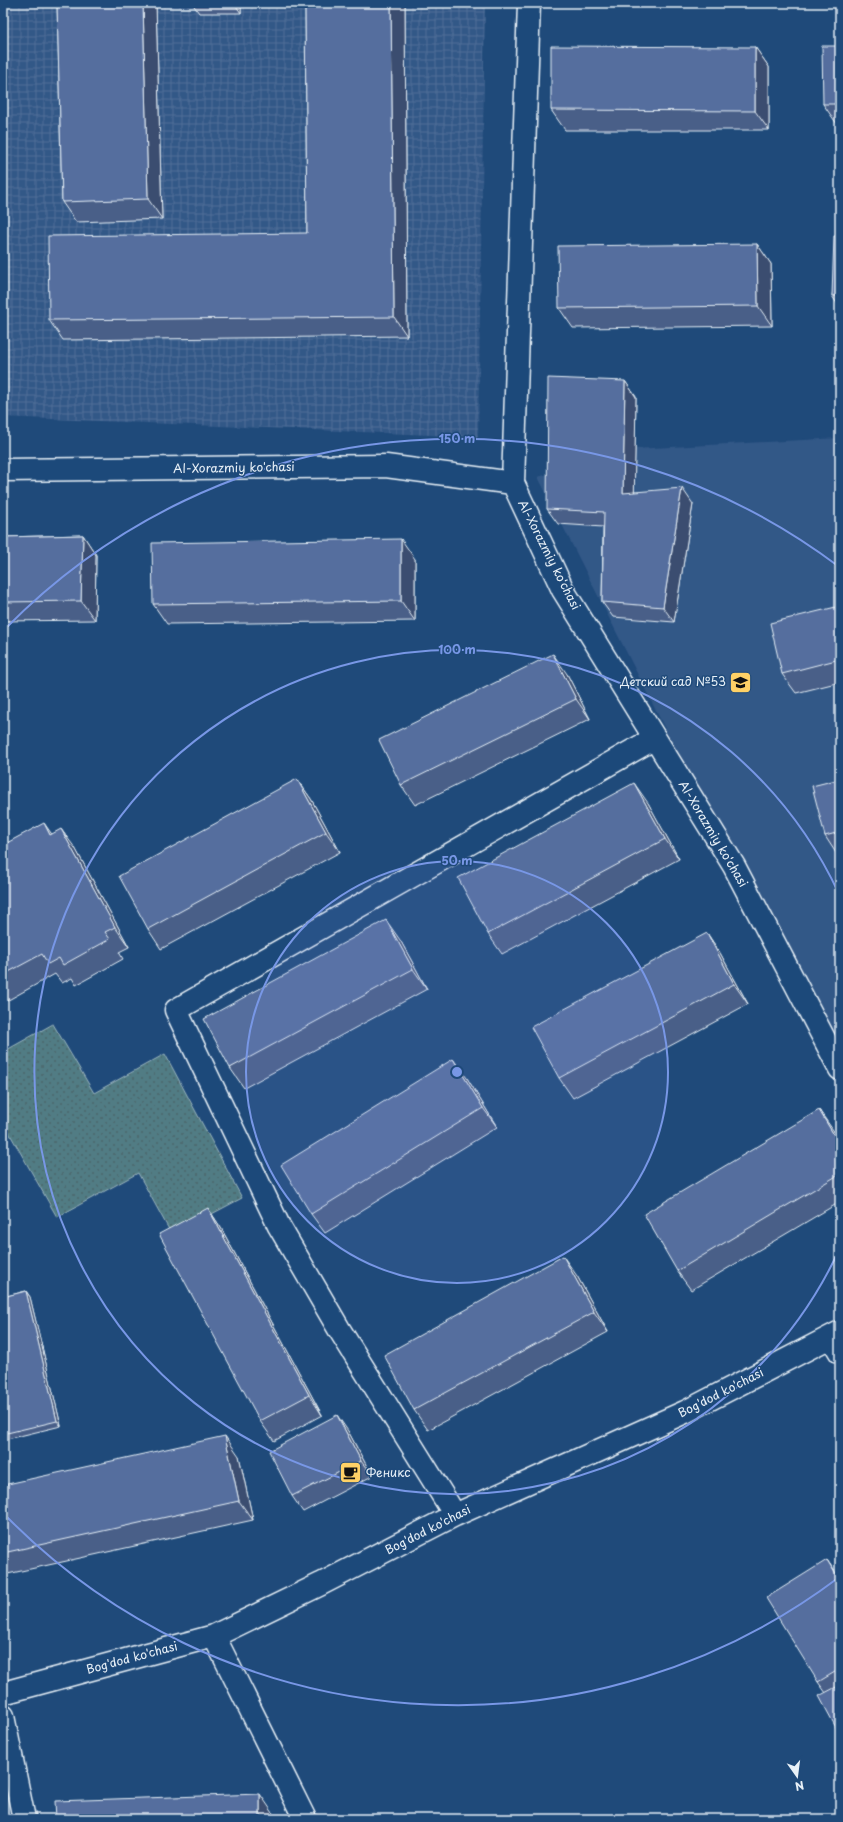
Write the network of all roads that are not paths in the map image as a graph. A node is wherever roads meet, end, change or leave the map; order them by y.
1 (529, 3) edge
2 (3, 470) edge
3 (513, 483) junction
4 (655, 738) junction
5 (840, 1069) edge
6 (837, 1340) edge
7 (455, 1515) junction
8 (214, 1636) junction
9 (3, 1693) edge
10 (3, 1716) edge
11 (24, 1819) edge
12 (305, 1819) edge

1 - 3 street
2 - 3 street, Al-Xorazmiy ko'chasi
3 - 4 street, Al-Xorazmiy ko'chasi
4 - 5 street, Al-Xorazmiy ko'chasi
4 - 7 street
6 - 7 street, Bog'dod ko'chasi
7 - 8 street, Bog'dod ko'chasi
8 - 9 street, Bog'dod ko'chasi
8 - 12 street
10 - 11 street

